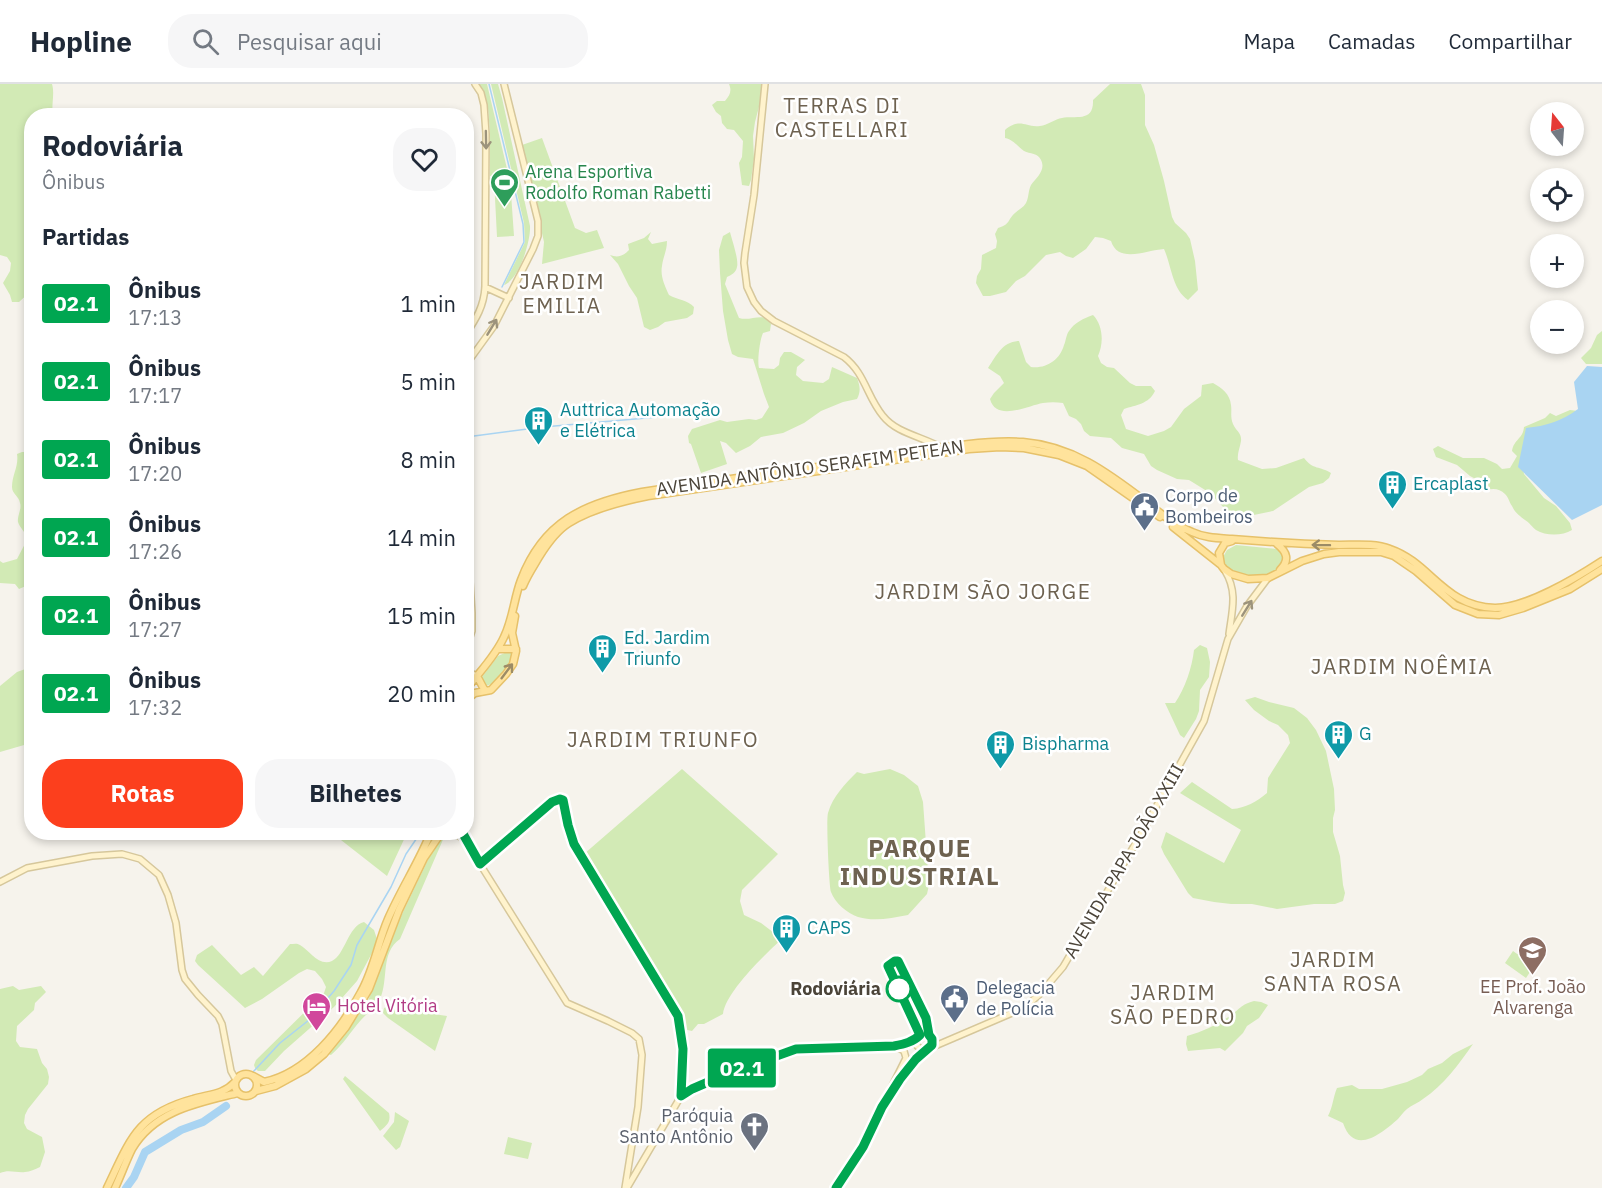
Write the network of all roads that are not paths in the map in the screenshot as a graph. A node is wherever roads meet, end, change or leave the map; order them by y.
1 (475, 84) edge
2 (504, 84) edge
3 (765, 84) edge
4 (485, 287) junction
5 (508, 298) junction
6 (474, 322) edge
7 (474, 354) edge
8 (928, 441) junction
9 (931, 450) junction
10 (947, 450) junction
11 (1235, 539) junction
12 (1276, 543) junction
13 (1602, 561) edge
14 (1222, 567) junction
15 (1602, 569) edge
16 (1276, 574) junction
17 (1268, 578) junction
18 (1228, 639) junction
19 (498, 649) junction
20 (516, 649) junction
21 (474, 675) edge
22 (477, 676) junction
23 (474, 680) edge
24 (485, 691) junction
25 (474, 694) edge
26 (427, 840) edge
27 (437, 840) edge
28 (464, 840) edge
29 (467, 842) joint
30 (0, 882) edge
31 (961, 1035) junction
32 (930, 1037) junction
33 (917, 1038) junction
34 (894, 1046) junction
35 (927, 1049) junction
36 (253, 1076) junction
37 (236, 1081) junction
38 (256, 1091) junction
39 (238, 1094) junction
40 (882, 1107) junction
41 (628, 1168) junction
42 (636, 1172) junction
43 (107, 1188) edge
44 (115, 1188) edge
45 (626, 1188) edge
46 (836, 1188) edge

1 -> 4 main road
2 - 5 main road
3 - 8 main road
4 - 5 main road
4 - 6 main road
7 -> 5 main road
8 - 9 main road
8 - 10 main road
9 - 10 main road, AVENIDA ANTÔNIO SERAFIM PETEAN
9 - 19 main road, AVENIDA ANTÔNIO SERAFIM PETEAN
10 - 11 main road, AVENIDA ANTÔNIO SERAFIM PETEAN
10 - 14 main road, AVENIDA ANTÔNIO SERAFIM PETEAN
10 - 20 main road, AVENIDA ANTÔNIO SERAFIM PETEAN
11 - 12 main road
11 - 14 main road
13 -> 12 main road
12 - 16 main road
14 - 17 main road
14 - 18 main road, AVENIDA PAPA JOÃO XXIII
15 - 16 main road
16 - 17 main road
18 -> 17 main road, AVENIDA PAPA JOÃO XXIII
18 - 31 main road, AVENIDA PAPA JOÃO XXIII
19 - 20 main road
19 - 22 main road, AVENIDA ANTÔNIO SERAFIM PETEAN
24 -> 20 main road
21 - 22 main road
22 - 23 main road, AVENIDA ANTÔNIO SERAFIM PETEAN
22 - 24 main road
24 - 25 main road
26 - 36 main road
27 - 38 main road
28 - 29 main road
29 - 41 main road
30 - 37 main road
31 - 32 main road, AVENIDA PAPA JOÃO XXIII
31 - 35 main road, AVENIDA PAPA JOÃO XXIII
32 - 33 main road, AVENIDA PAPA JOÃO XXIII
32 - 35 main road
33 - 34 main road, AVENIDA PAPA JOÃO XXIII
33 - 35 main road
34 - 40 main road, AVENIDA PAPA JOÃO XXIII
34 - 42 main road, AVENIDA PAPA JOÃO XXIII
35 - 40 main road, AVENIDA PAPA JOÃO XXIII
36 - 37 main road
36 - 38 main road
37 - 39 main road
37 - 43 main road
38 - 39 main road
39 - 44 main road
40 - 46 main road, AVENIDA PAPA JOÃO XXIII
41 - 42 main road
41 - 45 main road
42 - 45 main road, AVENIDA PAPA JOÃO XXIII

